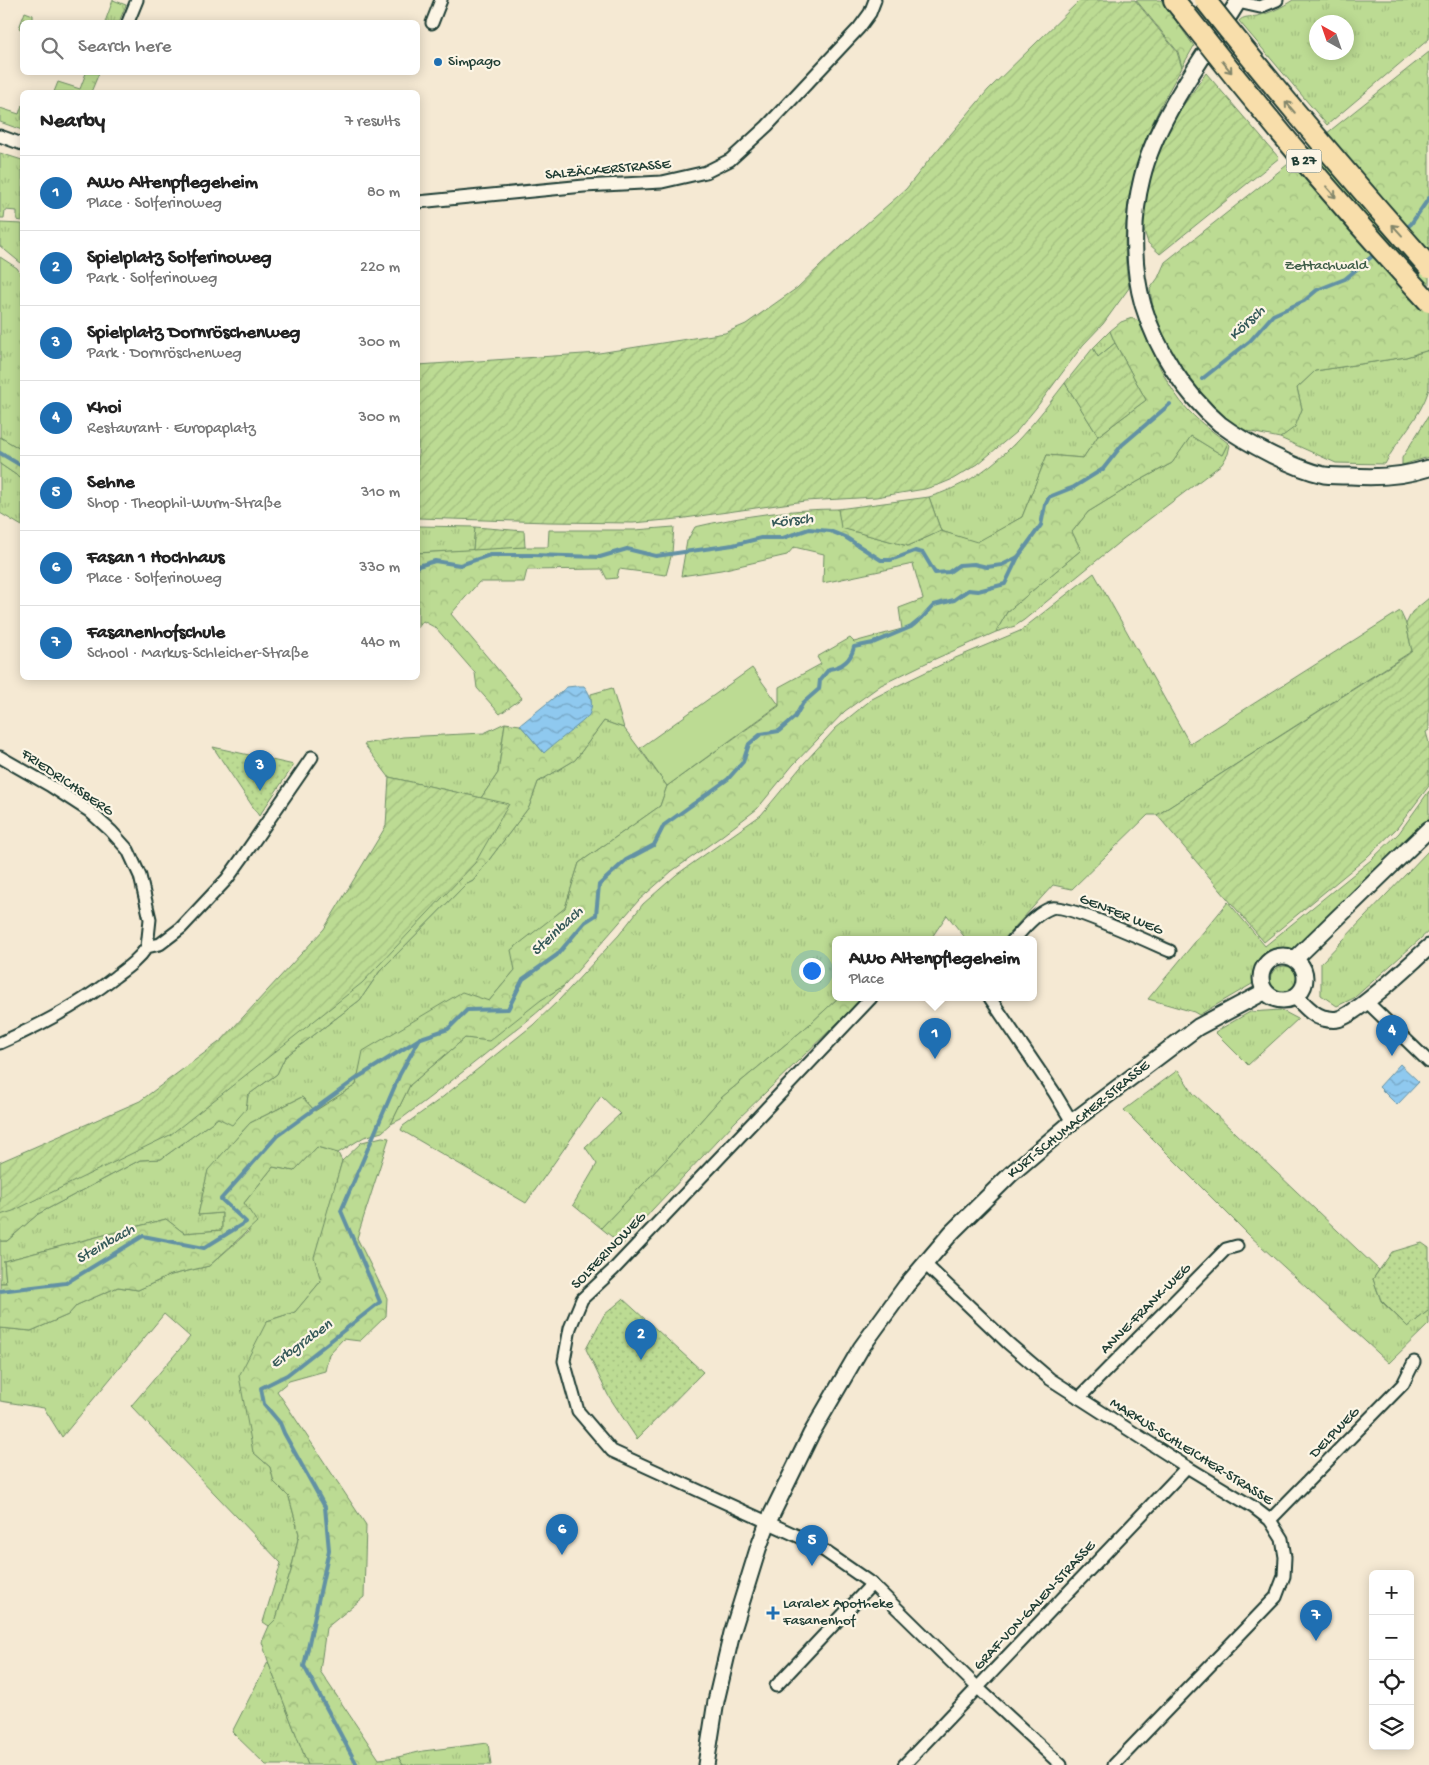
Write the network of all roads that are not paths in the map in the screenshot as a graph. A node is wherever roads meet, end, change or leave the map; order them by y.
1 (137, 0) edge
2 (441, 0) edge
3 (876, 0) edge
4 (1205, 0) edge
5 (1277, 0) edge
6 (1238, 1) edge
7 (1180, 8) edge
8 (129, 20) edge
9 (432, 23) dead end
10 (0, 136) edge
11 (20, 143) edge
12 (420, 202) edge
13 (1429, 267) edge
14 (1429, 302) edge
15 (1429, 468) edge
16 (0, 757) edge
17 (312, 757) dead end
18 (1429, 829) edge
19 (1017, 936) edge
20 (147, 947) junction
21 (1429, 947) edge
22 (1170, 951) dead end
23 (1295, 959) junction
24 (1264, 992) junction
25 (1296, 997) junction
26 (868, 1001) edge
27 (992, 1001) edge
28 (1366, 1001) junction
29 (0, 1043) edge
30 (1429, 1062) edge
31 (1072, 1122) junction
32 (1237, 1246) dead end
33 (925, 1264) junction
34 (1414, 1362) dead end
35 (1079, 1398) junction
36 (1186, 1467) junction
37 (1270, 1520) junction
38 (768, 1522) junction
39 (872, 1584) junction
40 (776, 1686) dead end
41 (978, 1688) junction
42 (706, 1765) edge
43 (904, 1765) edge
44 (1061, 1765) edge
45 (1114, 1765) edge

1 - 8 street
2 - 9 street
3 - 12 street, SALZÄCKERSTRASSE
13 -> 4 highway, B 27, bridge
5 - 6 street
6 - 15 street
7 -> 14 highway, B 27, bridge
10 - 11 street
16 - 20 street, FRIEDRICHSBERG
17 - 20 street
18 - 23 street
19 - 22 street, GENFER WEG
20 - 29 street
21 - 28 street
23 - 24 street
23 - 25 street
24 - 25 street
24 - 31 street, KURT-SCHUMACHER-STRASSE
25 - 28 street
26 - 38 street, SOLFERINOWEG
27 - 31 street
28 - 30 street
31 - 33 street, KURT-SCHUMACHER-STRASSE
32 - 35 street, ANNE-FRANK-WEG
33 - 35 street, MARKUS-SCHLEICHER-STRASSE
33 - 38 street, KURT-SCHUMACHER-STRASSE
34 - 37 street, DELPWEG
35 - 36 street, MARKUS-SCHLEICHER-STRASSE
36 - 37 street, MARKUS-SCHLEICHER-STRASSE
36 - 41 street, GRAF-VON-GALEN-STRASSE
37 - 45 street, MARKUS-SCHLEICHER-STRASSE
38 - 39 street, SOLFERINOWEG
38 - 42 street, KURT-SCHUMACHER-STRASSE
39 - 40 street
39 - 41 street, SOLFERINOWEG
41 - 43 street, GRAF-VON-GALEN-STRASSE
41 - 44 street, SOLFERINOWEG

